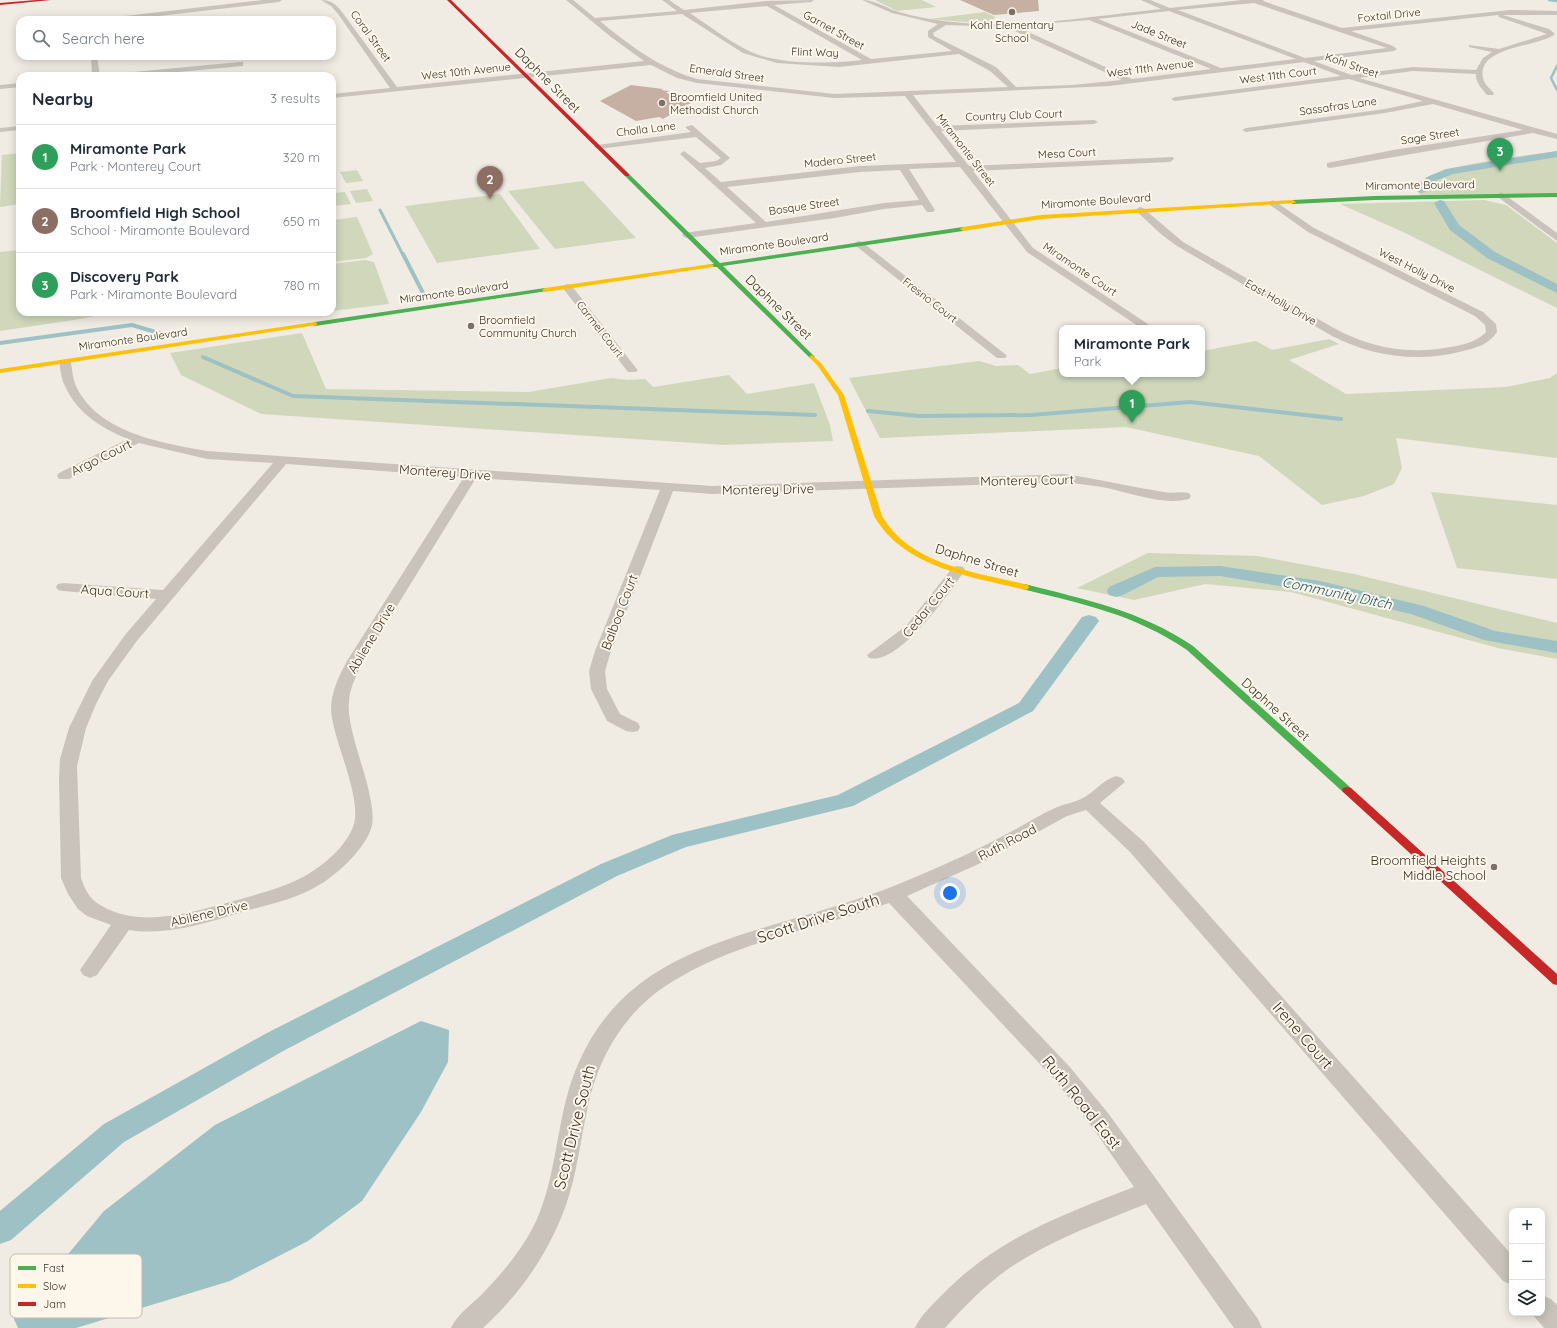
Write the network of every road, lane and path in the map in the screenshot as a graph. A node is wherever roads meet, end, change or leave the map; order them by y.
1 (49, 0) edge
2 (279, 0) edge
3 (324, 0) edge
4 (449, 0) edge
5 (569, 0) edge
6 (665, 0) edge
7 (761, 0) edge
8 (811, 0) edge
9 (865, 0) edge
10 (1144, 0) edge
11 (1256, 0) edge
12 (0, 4) edge
13 (768, 4) junction
14 (209, 9) junction
15 (1169, 10) junction
16 (683, 12) junction
17 (1557, 12) edge
18 (1492, 14) junction
19 (145, 16) edge
20 (218, 16) edge
21 (1089, 18) junction
22 (595, 20) junction
23 (944, 23) junction
24 (1008, 25) junction
25 (1343, 30) junction
26 (1554, 33) edge
27 (1471, 46) dead end
28 (1499, 51) junction
29 (959, 52) junction
30 (94, 60) edge
31 (238, 60) edge
32 (1307, 61) junction
33 (870, 62) junction
34 (650, 63) junction
35 (1221, 71) junction
36 (96, 72) edge
37 (169, 72) edge
38 (1479, 72) junction
39 (525, 76) junction
40 (1350, 77) junction
41 (1131, 81) junction
42 (16, 85) edge
43 (0, 87) edge
44 (395, 89) junction
45 (1014, 89) junction
46 (907, 93) junction
47 (1490, 93) dead end
48 (336, 96) edge
49 (1175, 99) dead end
50 (1433, 102) junction
51 (1094, 122) dead end
52 (686, 125) dead end
53 (1551, 127) dead end
54 (16, 128) edge
55 (935, 129) junction
56 (0, 130) edge
57 (1246, 130) dead end
58 (1534, 131) junction
59 (697, 134) junction
60 (1557, 138) edge
61 (598, 147) junction
62 (684, 154) dead end
63 (1170, 159) dead end
64 (1330, 165) dead end
65 (699, 166) junction
66 (964, 166) junction
67 (903, 167) junction
68 (721, 186) junction
69 (1501, 195) junction
70 (1557, 195) edge
71 (924, 202) junction
72 (1273, 203) junction
73 (1140, 210) junction
74 (931, 212) dead end
75 (1007, 221) junction
76 (763, 224) junction
77 (1544, 228) junction
78 (1557, 228) edge
79 (687, 235) junction
80 (1557, 238) edge
81 (859, 244) junction
82 (718, 265) junction
83 (568, 287) junction
84 (1143, 325) edge
85 (1437, 352) joint
86 (1001, 356) dead end
87 (65, 362) junction
88 (632, 370) dead end
89 (0, 371) edge
90 (138, 439) junction
91 (282, 461) junction
92 (472, 474) junction
93 (64, 476) dead end
94 (868, 486) junction
95 (668, 487) junction
96 (1184, 496) dead end
97 (958, 570) junction
98 (63, 587) dead end
99 (167, 595) junction
100 (875, 655) dead end
101 (632, 727) dead end
102 (1116, 782) dead end
103 (1089, 802) junction
104 (893, 894) junction
105 (125, 921) junction
106 (90, 970) dead end
107 (1557, 981) edge
108 (1151, 1191) junction
109 (1509, 1270) edge
110 (1545, 1310) edge
111 (1557, 1324) edge
112 (464, 1328) edge
113 (928, 1328) edge
114 (1249, 1328) edge

1 - 12 street
2 - 14 street
3 - 44 street, Coral Street
4 - 39 street, Daphne Street
5 - 22 street, Emerald Street
6 - 16 street, Flint Way
7 - 13 street, Garnet Street
8 - 13 street
9 - 23 street
10 - 15 street, Kohl Street
11 - 15 street
11 - 25 street
13 - 16 street
13 - 33 street, Garnet Street
14 - 19 street
14 - 20 street
15 - 21 street
15 - 32 street, Kohl Street
16 - 22 street
16 - 33 street, Flint Way
17 - 18 street, Foxtail Drive
18 - 25 street, Foxtail Drive
18 - 26 street
21 - 24 street
21 - 35 street, Jade Street
22 - 34 street, Emerald Street
23 - 24 street
23 - 29 street
24 - 41 street
25 - 32 street, West 11th Avenue
26 - 28 street
27 - 28 street
28 - 38 street
29 - 33 street, Flint Way
29 - 45 street
30 - 36 street
31 - 37 street
32 - 35 street, West 11th Avenue
32 - 40 street, Kohl Street
34 - 39 street, West 10th Avenue
34 - 46 street, Emerald Street
35 - 41 street, West 11th Avenue
38 - 40 street, West 11th Court
38 - 47 street
39 - 44 street, West 10th Avenue
39 - 61 street, Daphne Street
40 - 49 street, West 11th Court
40 - 50 street, Kohl Street
41 - 45 street, West 11th Avenue
42 - 43 street
44 - 48 street, West 10th Avenue
45 - 46 street, West 11th Avenue
46 - 55 street, Miramonte Street
50 - 57 street, Sassafras Lane
50 - 58 street, Kohl Street
51 - 55 street, Country Club Court
52 - 59 street
53 - 58 street, Sage Street
54 - 56 street
55 - 66 street, Miramonte Street
58 - 60 street, Kohl Street
58 - 64 street, Sage Street
59 - 61 street, Cholla Lane
59 - 65 street
61 - 79 street, Daphne Street
62 - 65 street
63 - 66 street, Mesa Court
65 - 68 street
66 - 67 street, Madero Street
66 - 75 street, Miramonte Street
67 - 68 street, Madero Street
67 - 71 street
68 - 76 street
69 - 70 street, Miramonte Boulevard
69 - 72 street, Miramonte Boulevard
69 - 77 street
71 - 74 street
71 - 76 street, Bosque Street
72 - 73 street, Miramonte Boulevard
72 - 85 street, West Holly Drive
73 - 75 street, Miramonte Boulevard
73 - 85 street, East Holly Drive
75 - 81 street, Miramonte Boulevard
75 - 84 street, Miramonte Court
76 - 79 street, Bosque Street
77 - 78 street
77 - 80 street
79 - 82 street, Daphne Street
81 - 82 street, Miramonte Boulevard
81 - 86 street, Fresno Court
82 - 83 street, Miramonte Boulevard
82 - 94 street, Daphne Street
83 - 87 street, Miramonte Boulevard
83 - 88 street, Carmel Court
87 - 89 street, Miramonte Boulevard
87 - 90 street, Monterey Drive
90 - 91 street, Monterey Drive
90 - 93 street, Argo Court
91 - 92 street, Monterey Drive
91 - 99 street, Abilene Drive
92 - 95 street, Monterey Drive
92 - 105 street, Abilene Drive
94 - 95 street, Monterey Drive
94 - 96 street, Monterey Court
94 - 97 street, Daphne Street
95 - 101 street, Balboa Court
97 - 100 street, Cedar Court
97 - 107 street, Daphne Street
98 - 99 street, Aqua Court
99 - 105 street, Abilene Drive
102 - 103 street, Ruth Road
103 - 104 street, Ruth Road
103 - 109 street, Irene Court
104 - 108 street, Ruth Road East
104 - 112 street, Scott Drive South
105 - 106 street
108 - 113 street
108 - 114 street, Ruth Road East
110 - 111 street

